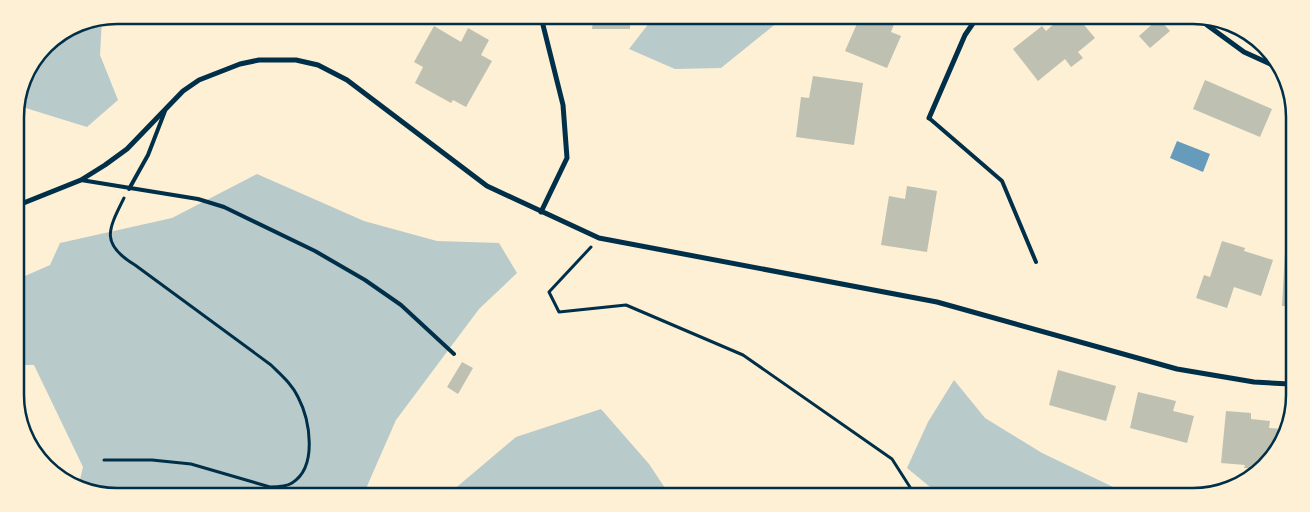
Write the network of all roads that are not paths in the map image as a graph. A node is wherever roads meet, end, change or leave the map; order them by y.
1 (543, 24) edge
2 (973, 24) edge
3 (1208, 25) edge
4 (1270, 64) edge
5 (165, 109) junction
6 (929, 118) joint
7 (81, 180) junction
8 (129, 189) junction
9 (24, 203) edge
10 (541, 212) junction
11 (1036, 262) dead end
12 (454, 354) dead end
13 (1286, 384) edge

1 - 10 street
2 - 6 street
3 - 4 street
5 - 7 street
5 - 8 lane
5 - 10 street
6 - 11 lane
7 - 8 lane
7 - 9 street
8 - 12 lane
10 - 13 street

